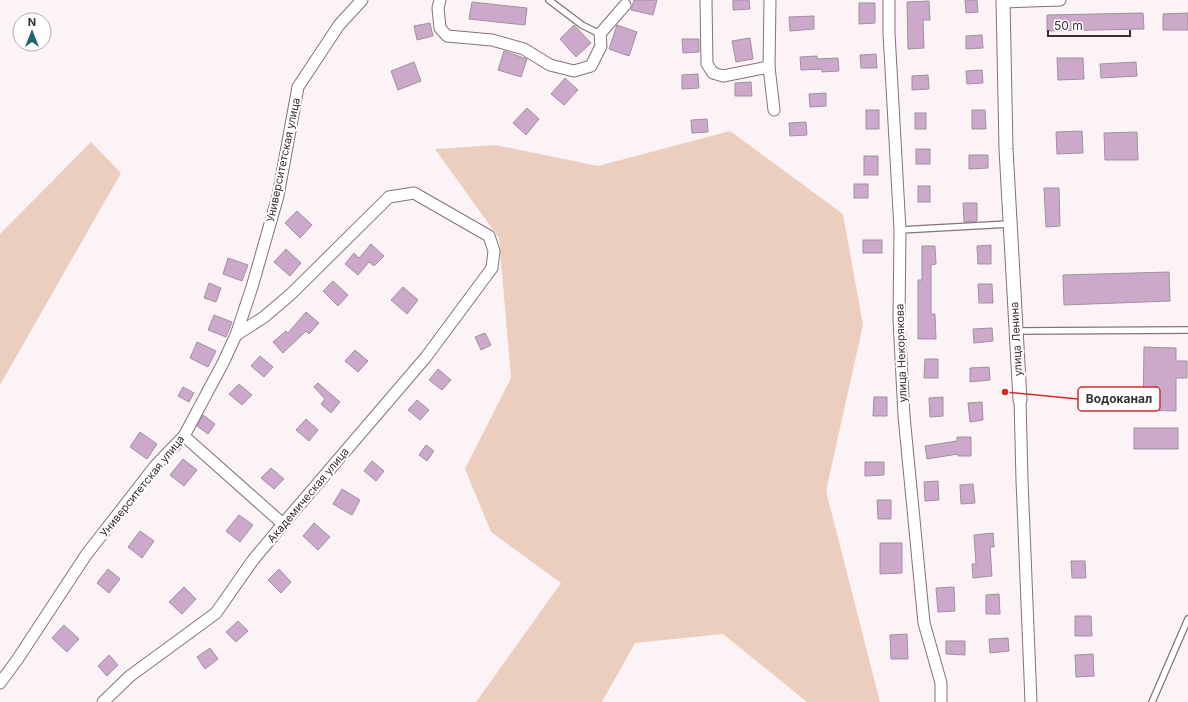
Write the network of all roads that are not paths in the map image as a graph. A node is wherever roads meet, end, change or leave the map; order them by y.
1 (362, 0) edge
2 (440, 0) edge
3 (549, 0) edge
4 (706, 0) edge
5 (770, 0) edge
6 (889, 0) edge
7 (1060, 0) edge
8 (1003, 1) edge
9 (625, 5) dead end
10 (600, 34) junction
11 (770, 67) junction
12 (774, 110) dead end
13 (1010, 224) junction
14 (900, 230) junction
15 (1188, 330) edge
16 (1016, 331) junction
17 (236, 336) junction
18 (1020, 400) joint
19 (184, 436) junction
20 (283, 524) junction
21 (1188, 619) edge
22 (0, 683) edge
23 (103, 702) edge
24 (941, 702) edge
25 (1031, 702) edge
26 (1152, 702) edge

1 - 17 street, Университетская улица
2 - 10 street
3 - 10 lane
4 - 11 street
5 - 11 street
6 - 14 street, улица Некорякова
7 - 8 street
8 - 13 street, улица Ленина
9 - 10 street
11 - 12 street
13 - 14 lane
13 - 16 street, улица Ленина
14 - 24 street, улица Некорякова
15 - 16 lane
16 - 18 street, улица Ленина
17 - 19 street, Университетская улица
17 - 20 street, Академическая улица
18 - 25 street, улица Ленина
19 - 20 street
19 - 22 street, Университетская улица
20 - 23 street, Академическая улица
21 - 26 lane

